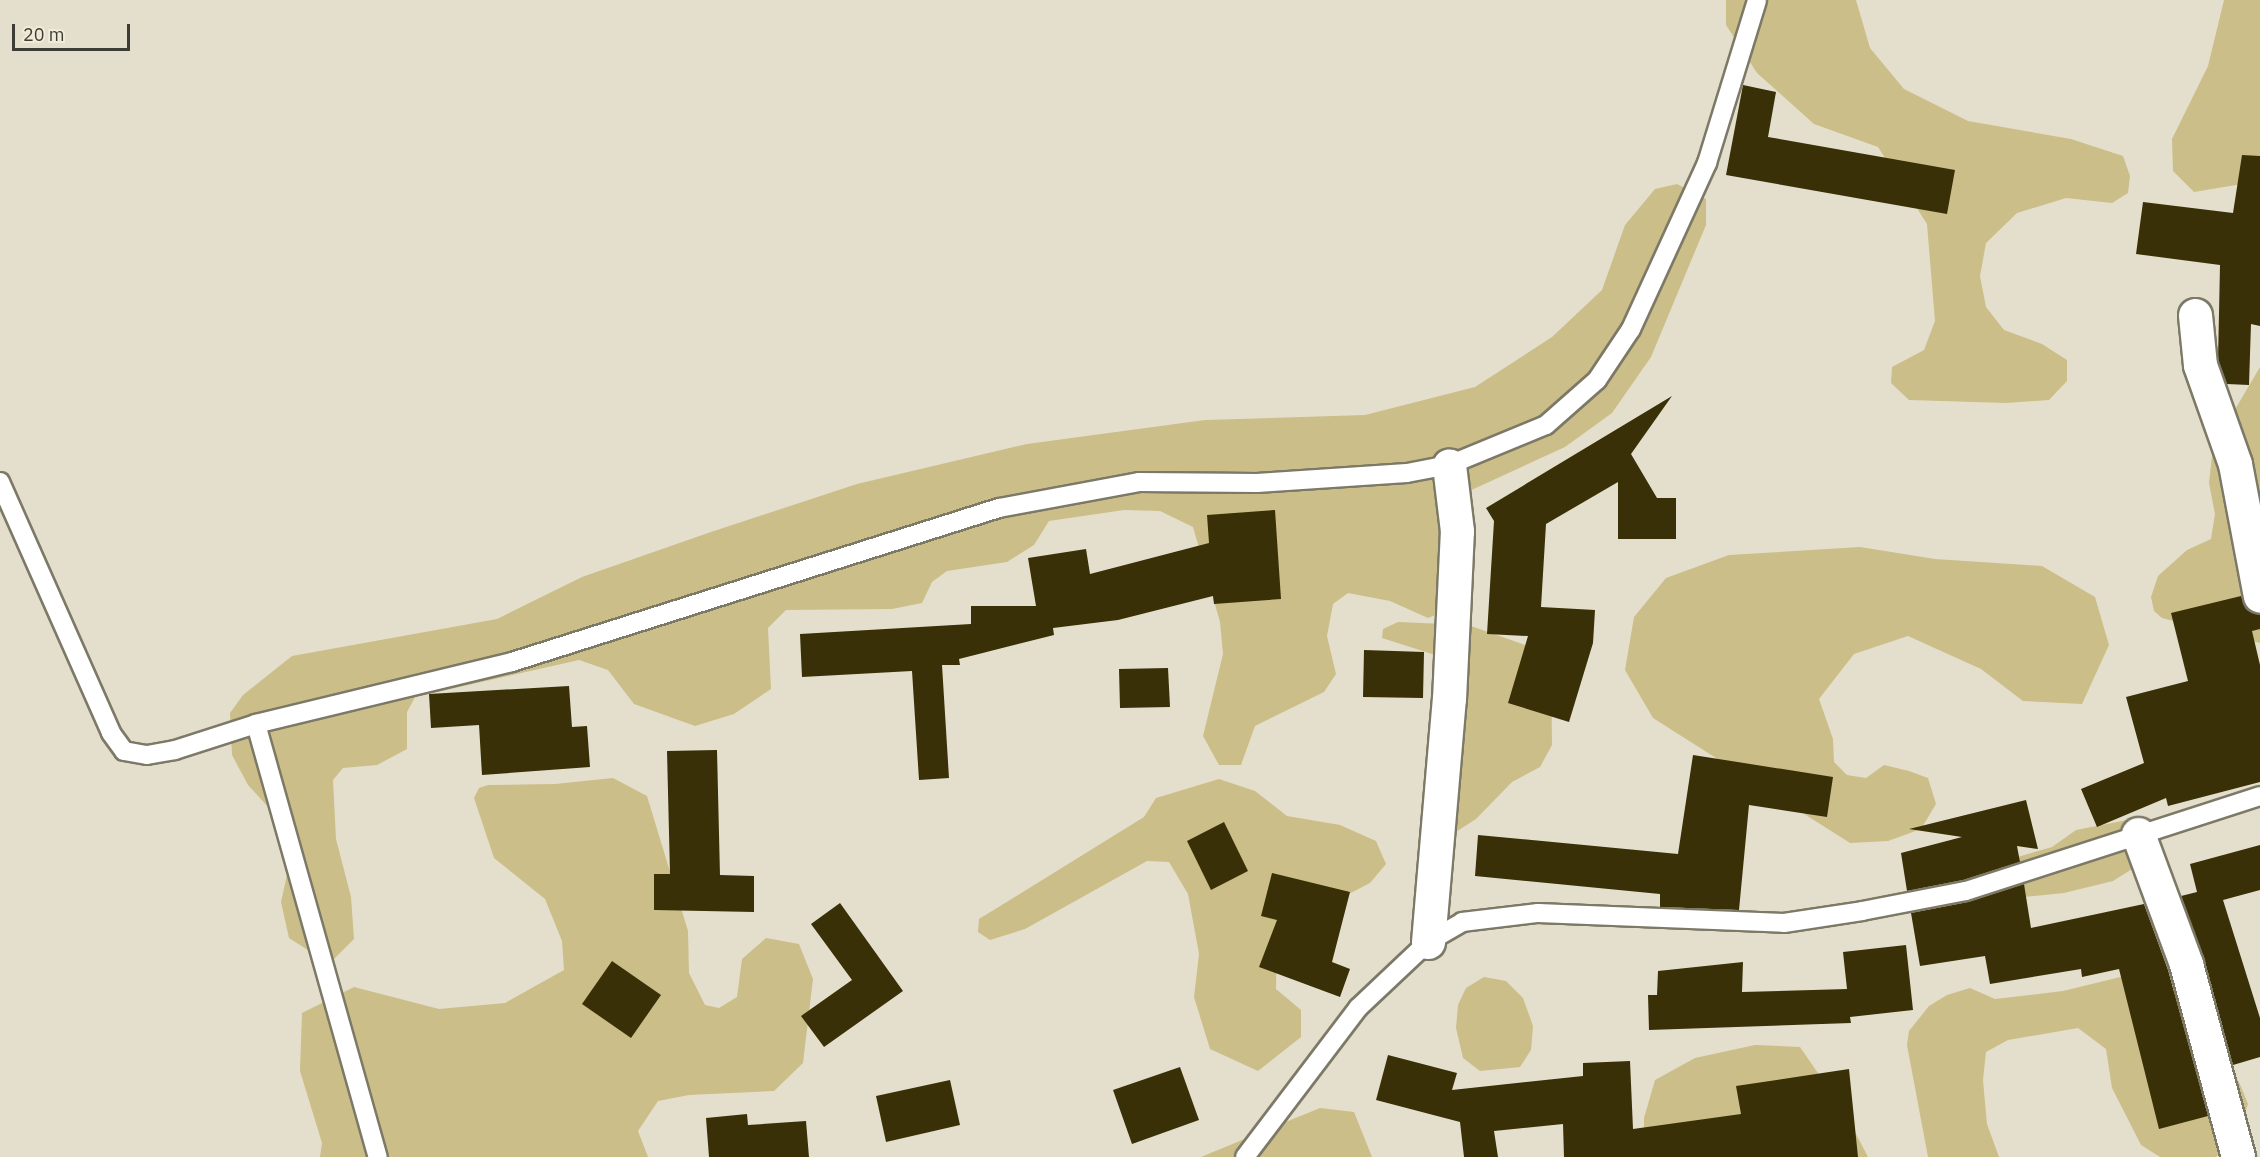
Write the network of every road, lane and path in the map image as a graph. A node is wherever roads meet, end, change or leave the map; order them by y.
1 (1757, 0) edge
2 (2196, 315) dead end
3 (1449, 465) junction
4 (0, 482) edge
5 (2260, 596) edge
6 (256, 724) junction
7 (2260, 796) edge
8 (2138, 834) junction
9 (1428, 942) junction
10 (378, 1157) edge
11 (1245, 1157) edge
12 (2238, 1157) edge

1 - 3 lane
2 - 5 street
3 - 6 lane
3 - 9 street
4 - 6 lane
6 - 10 lane
7 - 8 lane
8 - 9 lane
8 - 12 street
9 - 11 lane

